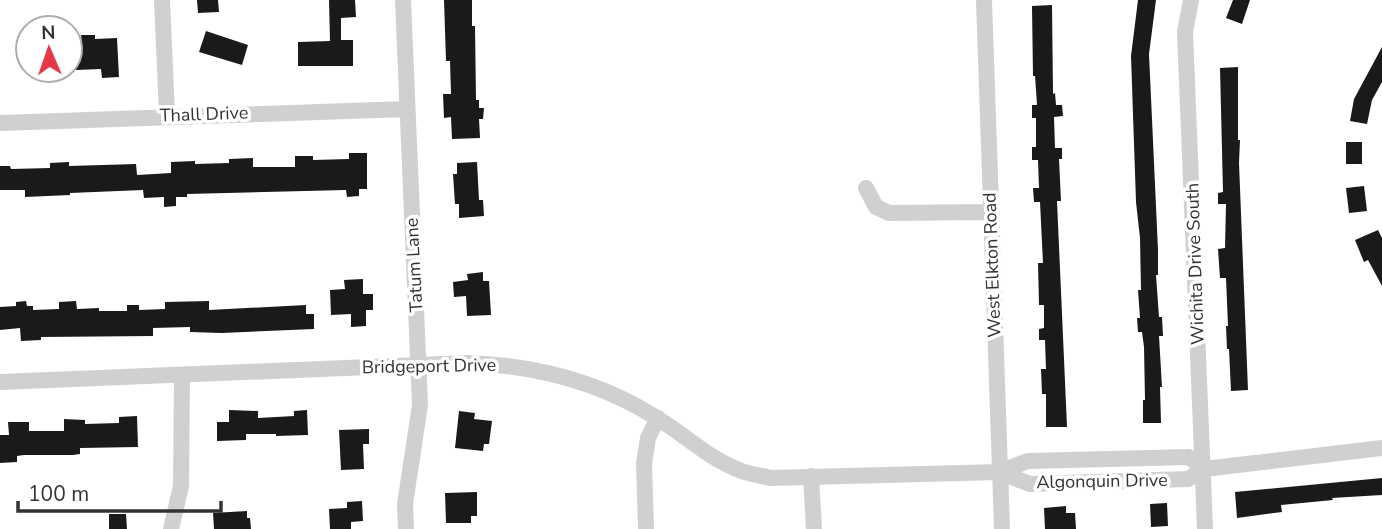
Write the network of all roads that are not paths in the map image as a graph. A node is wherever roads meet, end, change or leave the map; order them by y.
1 (162, 0) edge
2 (403, 0) edge
3 (985, 0) edge
4 (1191, 0) edge
5 (408, 108) junction
6 (167, 115) junction
7 (0, 123) edge
8 (866, 188) dead end
9 (990, 212) junction
10 (418, 365) junction
11 (182, 376) junction
12 (0, 382) edge
13 (658, 418) junction
14 (1382, 448) edge
15 (1204, 469) junction
16 (999, 472) junction
17 (811, 476) junction
18 (171, 529) edge
19 (405, 529) edge
20 (646, 529) edge
21 (814, 529) edge
22 (1002, 529) edge
23 (1205, 529) edge

1 - 6 street
2 - 5 street, Tatum Lane
3 - 9 street, West Elkton Road
4 - 15 street, Wichita Drive South
5 - 6 street, Thall Drive
5 - 10 street, Tatum Lane
6 - 7 street, Thall Drive
8 - 9 street
9 - 16 street, West Elkton Road
10 - 11 street, Bridgeport Drive
10 - 13 street, Bridgeport Drive
10 - 19 street, Tatum Lane
11 - 12 street, Bridgeport Drive
11 - 18 street
13 - 17 street, Bridgeport Drive
13 - 20 street
14 - 15 street, Algonquin Drive
15 - 16 street, Algonquin Drive
15 - 16 street, Algonquin Drive
15 - 23 street, Wichita Drive South
16 - 17 street, Bridgeport Drive
16 - 22 street, West Elkton Road
17 - 21 street

